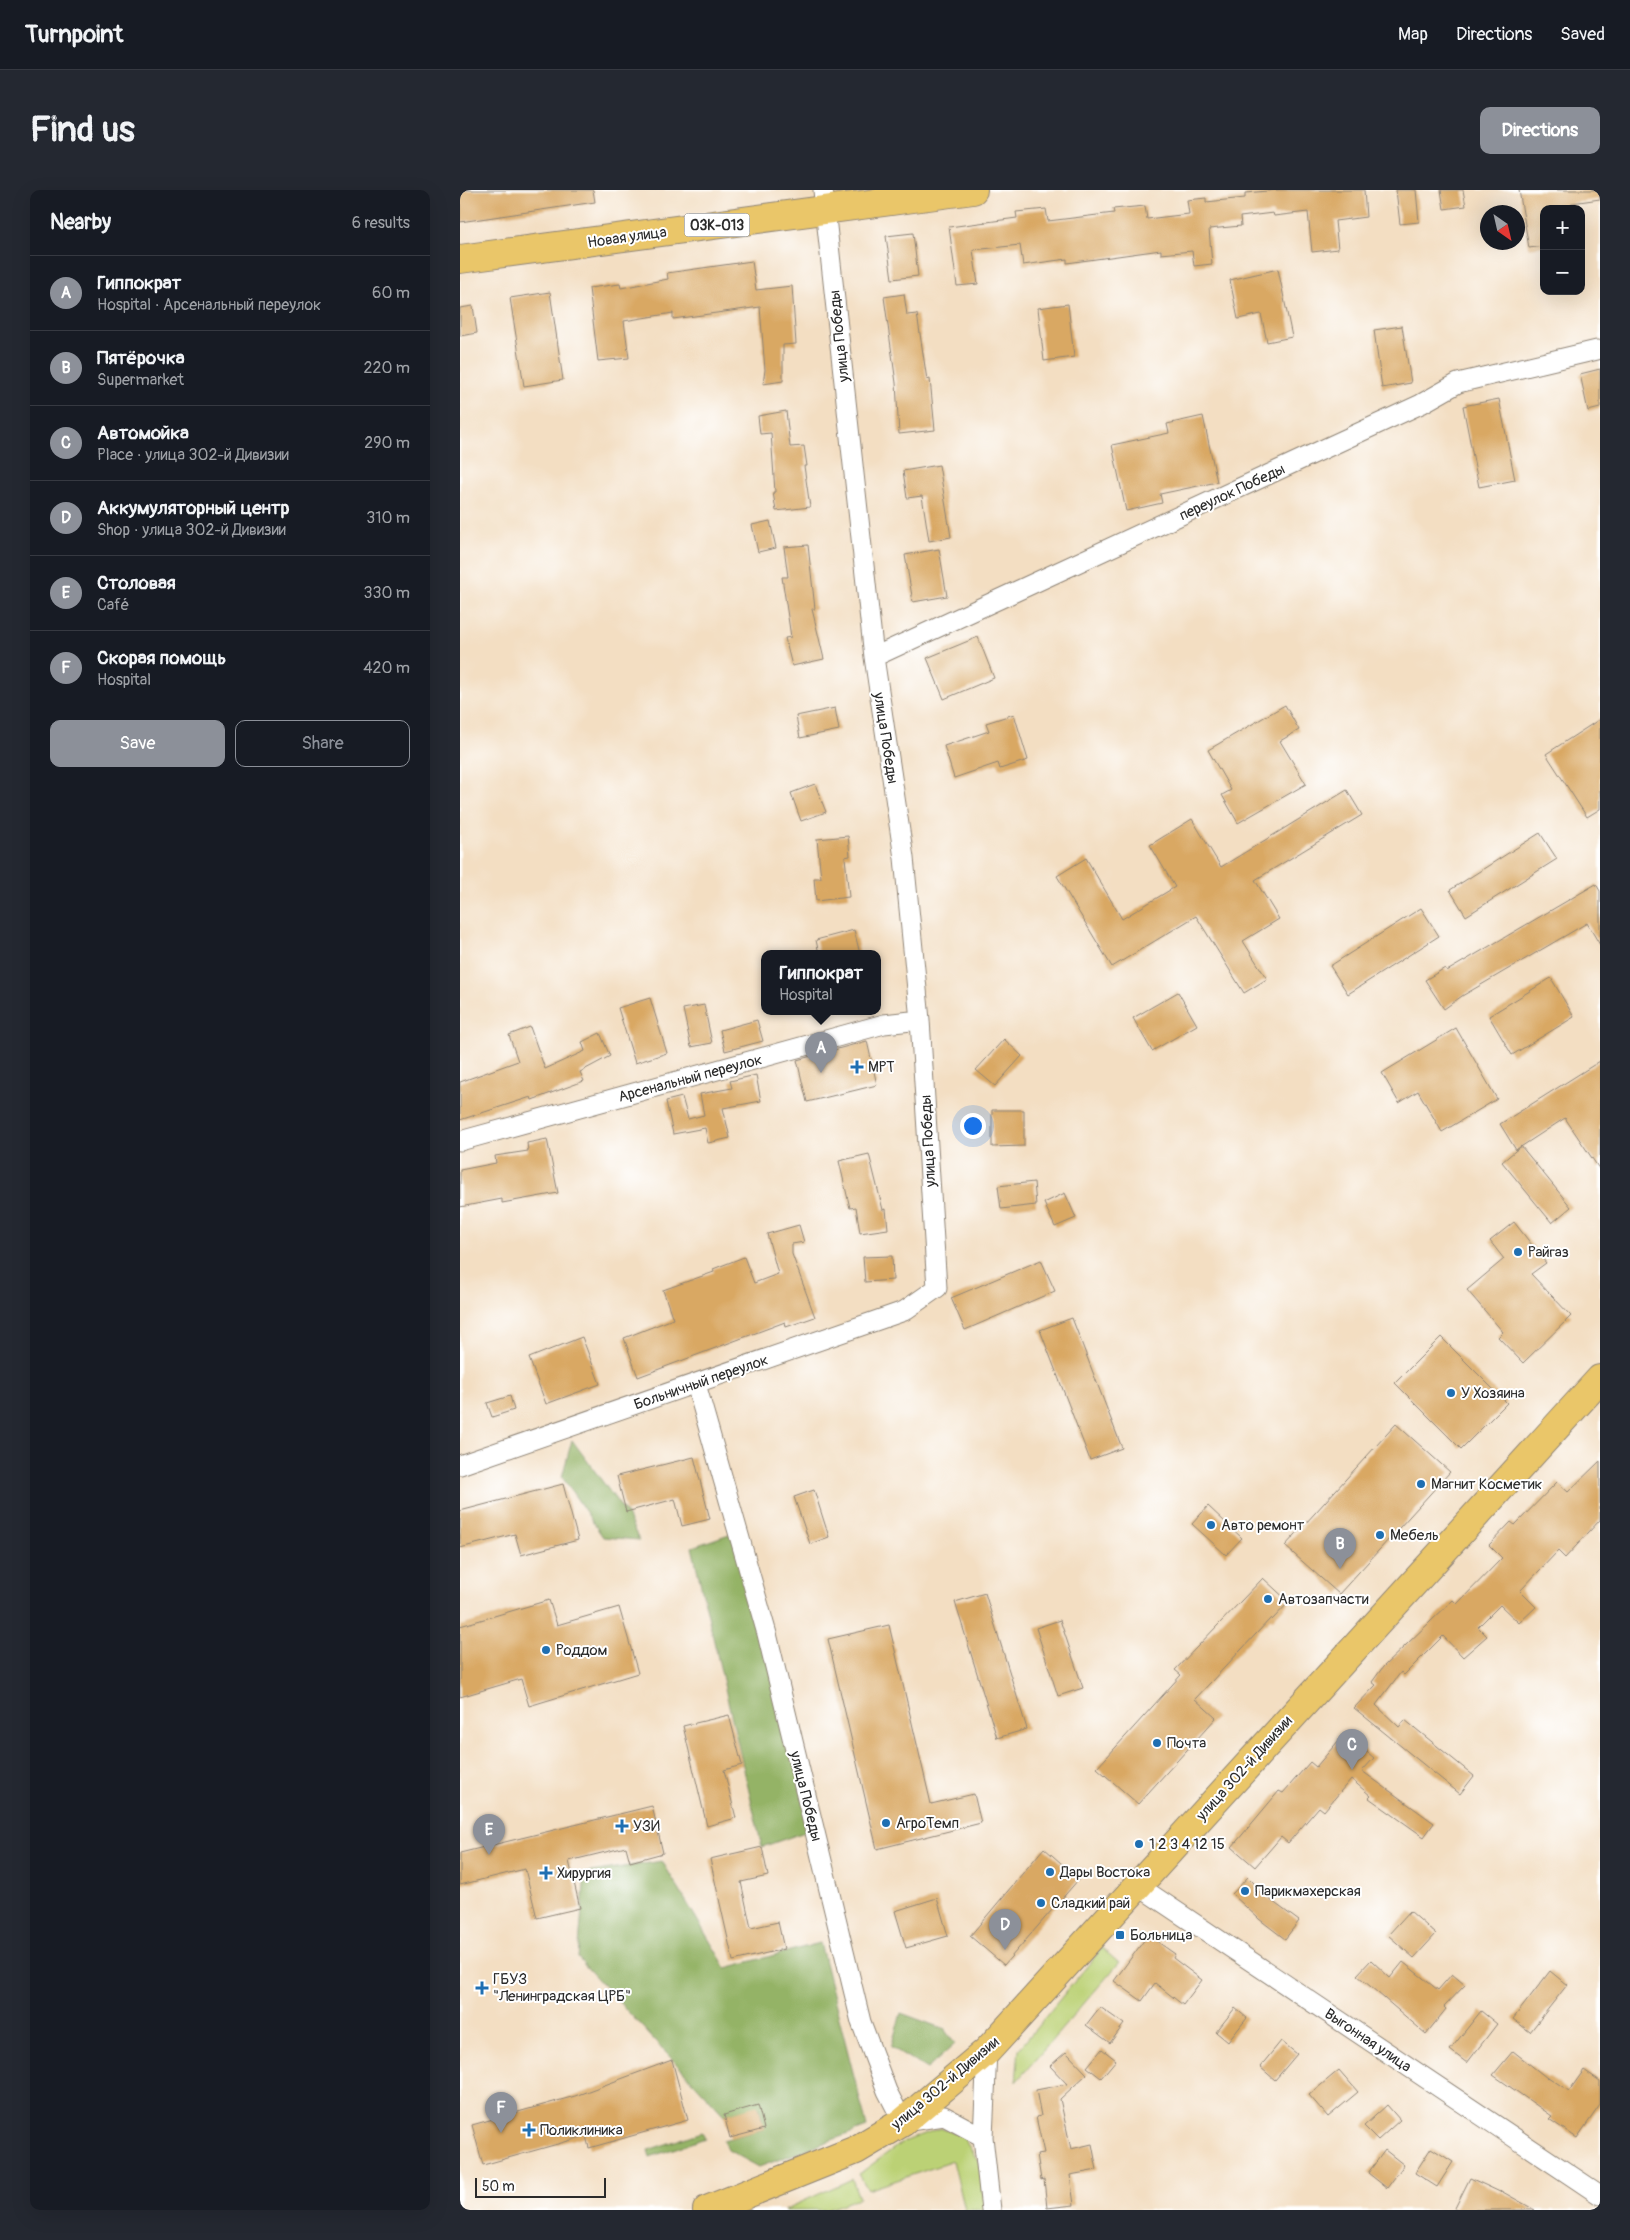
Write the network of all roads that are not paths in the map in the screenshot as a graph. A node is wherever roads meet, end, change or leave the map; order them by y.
1 (973, 190) edge
2 (824, 200) edge
3 (460, 260) edge
4 (1597, 350) dead end
5 (874, 657) junction
6 (920, 1020) junction
7 (460, 1141) edge
8 (936, 1288) joint
9 (1600, 1379) edge
10 (696, 1384) junction
11 (460, 1465) edge
12 (1137, 1885) junction
13 (987, 2052) junction
14 (903, 2122) junction
15 (984, 2137) junction
16 (1600, 2194) edge
17 (707, 2210) edge
18 (992, 2210) edge

1 - 2 main road, Новая улица / 03К-013
2 - 3 main road, Новая улица / 03К-013
2 - 5 street, улица Победы
4 - 5 street, переулок Победы
5 - 6 street, улица Победы
6 - 7 street, Арсенальный переулок
6 - 8 street, улица Победы
8 - 10 street, Больничный переулок
9 - 12 main road, улица 302-й Дивизии
10 - 11 street, Больничный переулок
10 - 14 street, улица Победы
12 - 13 main road, улица 302-й Дивизии
12 - 16 street, Выгонная улица
13 - 14 main road, улица 302-й Дивизии
13 - 15 street
14 - 15 street
14 - 17 main road, улица 302-й Дивизии
15 - 18 street

